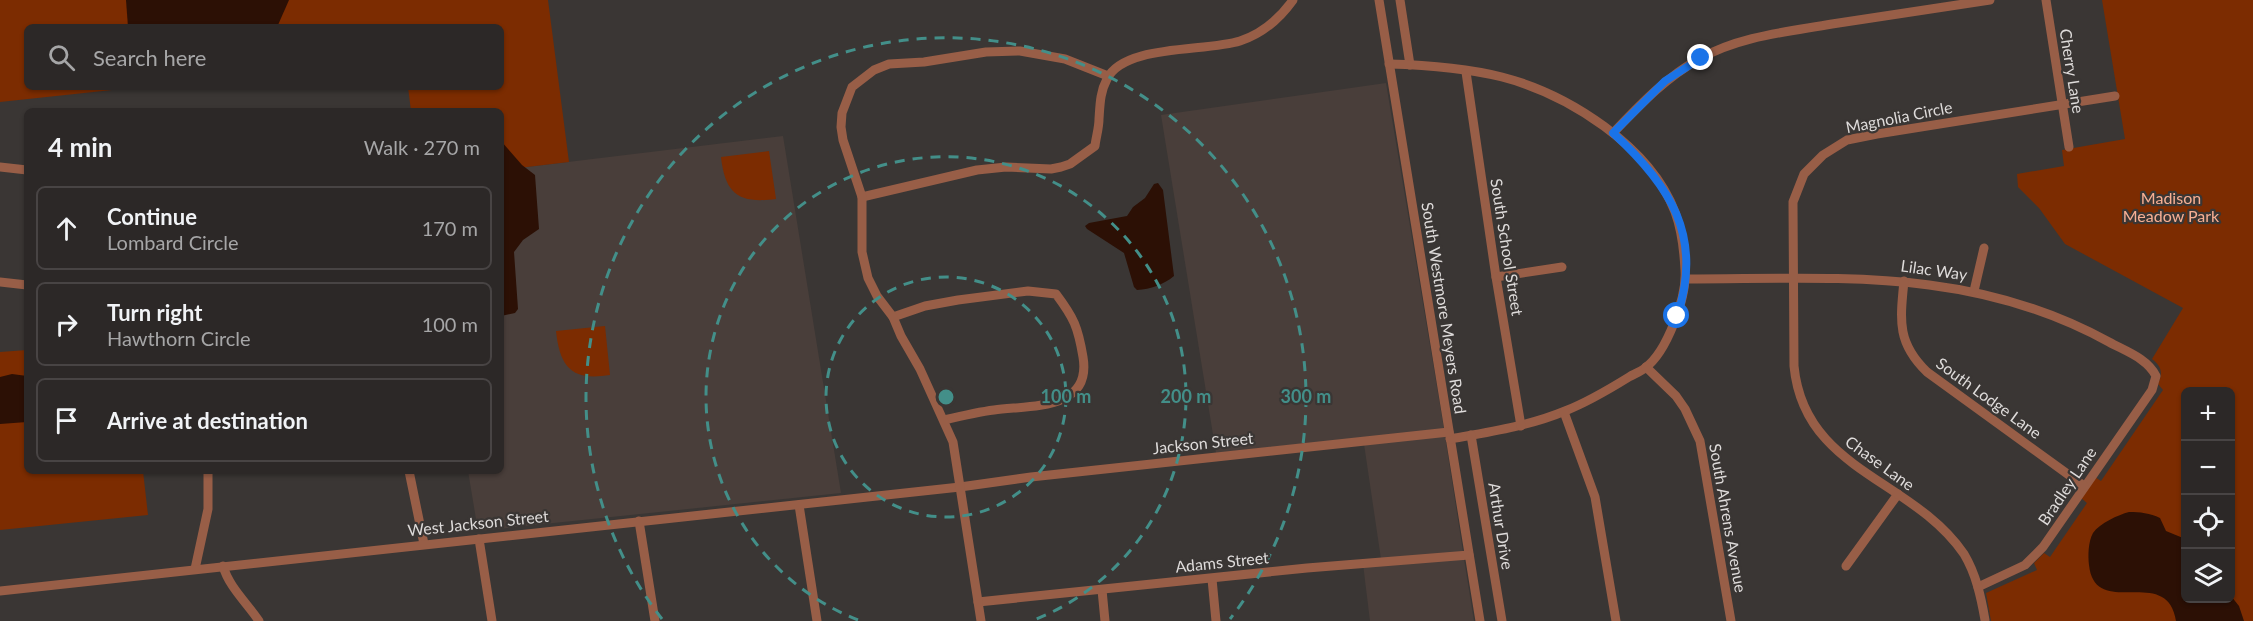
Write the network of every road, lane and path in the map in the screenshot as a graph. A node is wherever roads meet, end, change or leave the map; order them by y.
1 (1293, 0) edge
2 (1379, 0) edge
3 (1400, 0) edge
4 (1990, 0) edge
5 (2046, 0) edge
6 (1389, 64) junction
7 (1410, 65) junction
8 (1466, 72) junction
9 (1108, 76) junction
10 (2115, 96) dead end
11 (2062, 105) junction
12 (1613, 133) junction
13 (2069, 147) dead end
14 (0, 167) edge
15 (24, 170) edge
16 (862, 197) junction
17 (1984, 248) dead end
18 (1562, 267) dead end
19 (1496, 276) junction
20 (1686, 279) junction
21 (1793, 279) junction
22 (1904, 281) junction
23 (0, 282) edge
24 (24, 285) edge
25 (1974, 291) junction
26 (893, 317) junction
27 (1646, 367) junction
28 (2156, 376) joint
29 (1564, 412) junction
30 (944, 420) junction
31 (1521, 426) junction
32 (1450, 435) junction
33 (1471, 435) junction
34 (208, 474) edge
35 (410, 474) edge
36 (2084, 486) junction
37 (960, 487) junction
38 (1898, 494) junction
39 (799, 505) junction
40 (639, 521) junction
41 (478, 539) junction
42 (424, 544) junction
43 (1469, 555) junction
44 (223, 566) junction
45 (1846, 566) dead end
46 (195, 569) junction
47 (1212, 579) junction
48 (1978, 587) junction
49 (1102, 590) junction
50 (0, 591) edge
51 (978, 602) junction
52 (1985, 620) edge
53 (259, 621) edge
54 (492, 621) edge
55 (655, 621) edge
56 (817, 621) edge
57 (981, 621) edge
58 (1106, 621) edge
59 (1216, 621) edge
60 (1480, 621) edge
61 (1502, 621) edge
62 (1616, 621) edge
63 (1731, 621) edge

1 - 9 street
2 - 6 street, South Westmore Meyers Road
3 - 7 street
4 - 12 street
5 - 11 street, Cherry Lane
6 - 7 street
6 - 32 street, South Westmore Meyers Road
7 - 8 street
8 - 12 street
8 - 19 street, South School Street
9 - 16 street
9 - 16 street
10 - 11 street, Magnolia Circle
11 - 13 street, Cherry Lane
11 - 21 street, Magnolia Circle
12 - 20 street
14 - 15 street
16 - 26 street
17 - 25 street
18 - 19 street
19 - 31 street, South School Street
20 - 21 street, Lilac Way
20 - 27 street
21 - 22 street, Lilac Way
21 - 38 street, Chase Lane
22 - 25 street, Lilac Way
22 - 36 street, South Lodge Lane
23 - 24 street
25 - 28 street, Lilac Way
26 - 30 street
26 - 30 street
27 - 29 street, Jackson Street
27 - 63 street, South Ahrens Avenue
28 - 36 street, Bradley Lane
29 - 31 street, Jackson Street
29 - 62 street
30 - 37 street
31 - 33 street, Jackson Street
32 - 33 street, Jackson Street
32 - 37 street, Jackson Street
32 - 43 street, South Westmore Meyers Road
33 - 61 street, Arthur Drive
34 - 46 street
35 - 42 street
36 - 48 street, Bradley Lane
37 - 39 street, West Jackson Street
37 - 51 street
38 - 45 street
38 - 48 street, Chase Lane
39 - 40 street, West Jackson Street
39 - 56 street
40 - 41 street, West Jackson Street
40 - 55 street
41 - 42 street, West Jackson Street
41 - 54 street
42 - 44 street, West Jackson Street
43 - 47 street, Adams Street
43 - 60 street, South Westmore Meyers Road
44 - 46 street, West Jackson Street
44 - 53 street
46 - 50 street, West Jackson Street
47 - 49 street, Adams Street
47 - 59 street
48 - 52 street, Chase Lane
49 - 51 street, Adams Street
49 - 58 street
51 - 57 street

